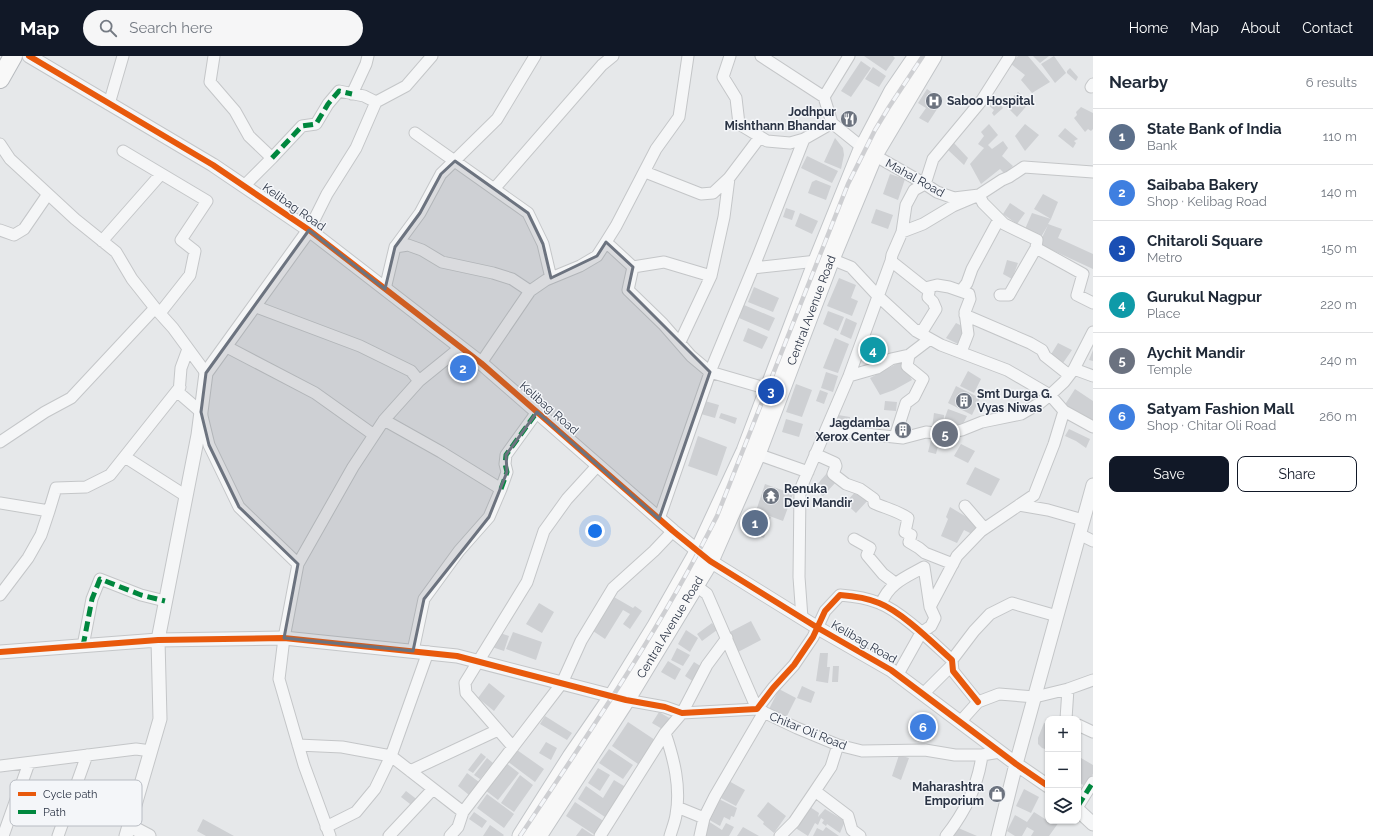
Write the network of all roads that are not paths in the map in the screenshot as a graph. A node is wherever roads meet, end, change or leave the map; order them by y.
1 (29, 56) edge
2 (123, 56) edge
3 (214, 56) edge
4 (368, 56) edge
5 (432, 56) edge
6 (535, 56) edge
7 (613, 56) edge
8 (688, 56) edge
9 (730, 56) edge
10 (761, 56) edge
11 (849, 56) edge
12 (917, 56) edge
13 (933, 56) edge
14 (1010, 56) edge
15 (43, 60) edge
16 (352, 94) junction
17 (824, 97) junction
18 (376, 102) junction
19 (109, 104) junction
20 (832, 123) junction
21 (415, 133) dead end
22 (760, 137) junction
23 (804, 139) junction
24 (0, 144) edge
25 (123, 151) dead end
26 (869, 152) junction
27 (272, 158) junction
28 (455, 161) junction
29 (645, 172) junction
30 (1093, 172) edge
31 (161, 174) junction
32 (729, 178) junction
33 (243, 184) junction
34 (925, 184) junction
35 (494, 189) junction
36 (48, 194) junction
37 (979, 195) junction
38 (1000, 219) junction
39 (0, 230) edge
40 (309, 230) junction
41 (902, 232) junction
42 (102, 241) junction
43 (606, 242) junction
44 (395, 247) junction
45 (1036, 248) junction
46 (824, 260) junction
47 (891, 261) junction
48 (633, 267) junction
49 (753, 268) junction
50 (711, 276) junction
51 (551, 278) junction
52 (930, 287) junction
53 (385, 289) junction
54 (530, 291) junction
55 (961, 291) junction
56 (1000, 295) dead end
57 (878, 296) junction
58 (1093, 303) edge
59 (254, 306) junction
60 (157, 310) junction
61 (965, 315) junction
62 (916, 331) junction
63 (1093, 332) edge
64 (930, 339) junction
65 (680, 342) junction
66 (225, 346) junction
67 (461, 347) junction
68 (188, 349) junction
69 (961, 352) junction
70 (909, 355) junction
71 (481, 363) junction
72 (710, 372) junction
73 (1072, 372) junction
74 (206, 373) junction
75 (849, 376) junction
76 (1093, 376) edge
77 (419, 381) junction
78 (180, 387) junction
79 (768, 389) junction
80 (1050, 395) junction
81 (1064, 410) junction
82 (201, 412) junction
83 (537, 412) junction
84 (384, 420) junction
85 (1093, 427) edge
86 (825, 432) junction
87 (374, 435) junction
88 (895, 437) junction
89 (0, 442) edge
90 (757, 454) junction
91 (815, 454) junction
92 (125, 456) junction
93 (598, 466) junction
94 (808, 472) junction
95 (1093, 485) edge
96 (501, 489) junction
97 (186, 496) junction
98 (0, 503) edge
99 (1019, 505) junction
100 (965, 506) dead end
101 (49, 511) junction
102 (659, 519) junction
103 (1083, 520) junction
104 (984, 528) junction
105 (673, 531) junction
106 (1079, 534) junction
107 (854, 539) dead end
108 (1093, 541) edge
109 (704, 556) junction
110 (298, 564) junction
111 (953, 564) junction
112 (895, 584) junction
113 (695, 585) junction
114 (0, 595) edge
115 (165, 601) junction
116 (881, 604) junction
117 (930, 607) junction
118 (1057, 616) junction
119 (802, 618) junction
120 (818, 628) junction
121 (921, 634) junction
122 (284, 638) junction
123 (727, 638) junction
124 (158, 640) junction
125 (84, 646) junction
126 (413, 651) junction
127 (0, 652) edge
128 (428, 652) junction
129 (478, 661) junction
130 (952, 663) junction
131 (898, 674) junction
132 (1093, 680) edge
133 (562, 683) junction
134 (1068, 689) junction
135 (923, 694) junction
136 (1035, 697) junction
137 (619, 698) junction
138 (978, 702) junction
139 (761, 711) junction
140 (682, 713) junction
141 (1066, 716) edge
142 (960, 722) junction
143 (1081, 726) edge
144 (498, 730) junction
145 (1093, 732) edge
146 (665, 733) junction
147 (838, 745) junction
148 (298, 746) junction
149 (513, 747) junction
150 (151, 751) junction
151 (1000, 752) junction
152 (87, 755) junction
153 (982, 755) junction
154 (391, 756) junction
155 (29, 762) junction
156 (1016, 764) junction
157 (0, 766) edge
158 (410, 771) junction
159 (23, 780) edge
160 (78, 780) edge
161 (142, 782) edge
162 (1093, 782) edge
163 (1045, 783) edge
164 (433, 789) junction
165 (815, 791) junction
166 (1081, 801) edge
167 (677, 808) junction
168 (463, 812) junction
169 (1081, 813) edge
170 (10, 816) edge
171 (704, 818) junction
172 (1093, 824) edge
173 (62, 826) edge
174 (128, 831) edge
175 (328, 832) edge
176 (3, 836) edge
177 (58, 836) edge
178 (149, 836) edge
179 (390, 836) edge
180 (450, 836) edge
181 (521, 836) edge
182 (538, 836) edge
183 (600, 836) edge
184 (670, 836) edge
185 (700, 836) edge
186 (780, 836) edge
187 (860, 836) edge
188 (946, 836) edge
189 (998, 836) edge

1 - 15 street, Kelibag Road
2 - 19 street
3 - 27 street
4 - 16 street
5 - 18 street
6 - 28 street
7 - 35 street
8 - 29 street
9 - 22 street
10 - 17 street
11 - 17 street
12 - 26 main road
13 - 26 main road, Central Avenue Road
14 - 34 street
15 - 19 street, Kelibag Road
16 - 18 street
16 - 27 street
17 - 20 street
18 - 40 street
19 - 33 street, Kelibag Road
20 - 23 street
20 - 26 street, Mahal Road
21 - 28 street
22 - 23 street
22 - 32 street
23 - 49 street
24 - 36 street
25 - 31 street
26 - 34 street, Mahal Road
26 - 46 main road, Central Avenue Road
27 - 33 street
28 - 35 street
28 - 44 street
29 - 32 street
29 - 43 street
30 - 37 street, Mahal Road
31 - 42 street
31 - 60 street
32 - 50 street
33 - 40 street, Kelibag Road
34 - 37 street, Mahal Road
34 - 41 street
35 - 51 street
36 - 39 street
36 - 42 street
37 - 38 street
37 - 41 street
38 - 45 street
38 - 55 street
40 - 53 street, Kelibag Road
40 - 59 street
41 - 47 street
42 - 60 street
43 - 48 street
43 - 51 street
44 - 53 street
44 - 54 street
45 - 56 street
45 - 58 street
46 - 49 street
46 - 57 street
46 - 79 main road
46 - 90 main road, Central Avenue Road
47 - 52 street
47 - 57 street
48 - 50 street
48 - 65 street
49 - 72 street
50 - 65 street
51 - 54 street
52 - 55 street
52 - 62 street
53 - 67 street, Kelibag Road
54 - 71 street
55 - 61 street
57 - 62 street
57 - 75 street
59 - 66 street
59 - 77 street
60 - 68 street
60 - 89 street
61 - 69 street
61 - 73 street
62 - 64 street
63 - 73 street
64 - 69 street
64 - 70 street
65 - 72 street
66 - 74 street
66 - 87 street
67 - 71 street, Kelibag Road
67 - 77 street
68 - 74 street
68 - 78 street
69 - 80 street
70 - 75 street
70 - 88 street
71 - 83 street, Kelibag Road
72 - 79 street
72 - 102 street
73 - 76 street
73 - 80 street
74 - 82 street
75 - 86 street
77 - 84 street
78 - 82 street
78 - 92 street
79 - 109 main road
80 - 81 street
80 - 88 street
81 - 85 street
81 - 99 street
82 - 97 street
82 - 110 street
83 - 93 street, Kelibag Road
83 - 96 street
84 - 87 street
84 - 96 street
86 - 88 street
86 - 91 street
87 - 110 street
90 - 94 street
90 - 109 main road, Central Avenue Road
91 - 94 street
91 - 111 street
92 - 97 street
92 - 101 street
93 - 102 street, Kelibag Road
93 - 129 street
94 - 119 street
95 - 103 street
96 - 126 street
97 - 115 street
98 - 101 street
99 - 103 street
99 - 104 street
100 - 104 street
101 - 114 street
102 - 105 street, Kelibag Road
103 - 106 street
104 - 111 street
105 - 109 street, Kelibag Road
105 - 133 street
106 - 108 street
106 - 118 street
107 - 112 street
109 - 113 main road, Central Avenue Road
109 - 119 street, Kelibag Road
109 - 137 main road
110 - 122 street
111 - 117 street
112 - 116 street
112 - 117 street
113 - 123 street, Chitar Oli Road
113 - 137 main road, Central Avenue Road
115 - 124 street
115 - 125 street
116 - 120 street
116 - 121 street
117 - 121 street
118 - 130 street
118 - 136 street
119 - 120 street, Kelibag Road
120 - 131 street, Kelibag Road
120 - 139 street
121 - 130 street
121 - 131 street
122 - 124 street
122 - 126 street
122 - 148 street
123 - 139 street, Chitar Oli Road
123 - 140 street
124 - 125 street
124 - 150 street
125 - 127 street
126 - 128 street
128 - 129 street
128 - 154 street
129 - 133 street
129 - 144 street
130 - 135 street
130 - 138 street
131 - 135 street, Kelibag Road
132 - 134 street
133 - 137 street
133 - 149 street
134 - 136 street
134 - 141 street
135 - 142 street, Kelibag Road
136 - 138 street
136 - 156 street
137 - 140 street
137 - 181 main road
137 - 182 main road, Central Avenue Road
138 - 142 street
139 - 140 street
139 - 147 street, Chitar Oli Road
139 - 171 street
140 - 146 street
142 - 151 street, Kelibag Road
143 - 145 street
144 - 149 street
144 - 158 street
146 - 167 street
146 - 183 street
147 - 153 street, Chitar Oli Road
147 - 165 street
148 - 154 street
148 - 175 street
149 - 168 street
150 - 152 street
150 - 161 street
151 - 153 street, Chitar Oli Road
151 - 156 street, Kelibag Road
152 - 155 street
152 - 160 street
153 - 188 street
154 - 158 street
154 - 175 street
155 - 157 street
155 - 159 street
156 - 163 street, Kelibag Road
156 - 189 street
158 - 164 street
162 - 166 street
164 - 168 street
164 - 179 street
165 - 186 street
165 - 187 street
167 - 171 street
167 - 184 street
168 - 180 street
169 - 172 street
170 - 176 street
171 - 185 street
173 - 177 street
174 - 178 street

